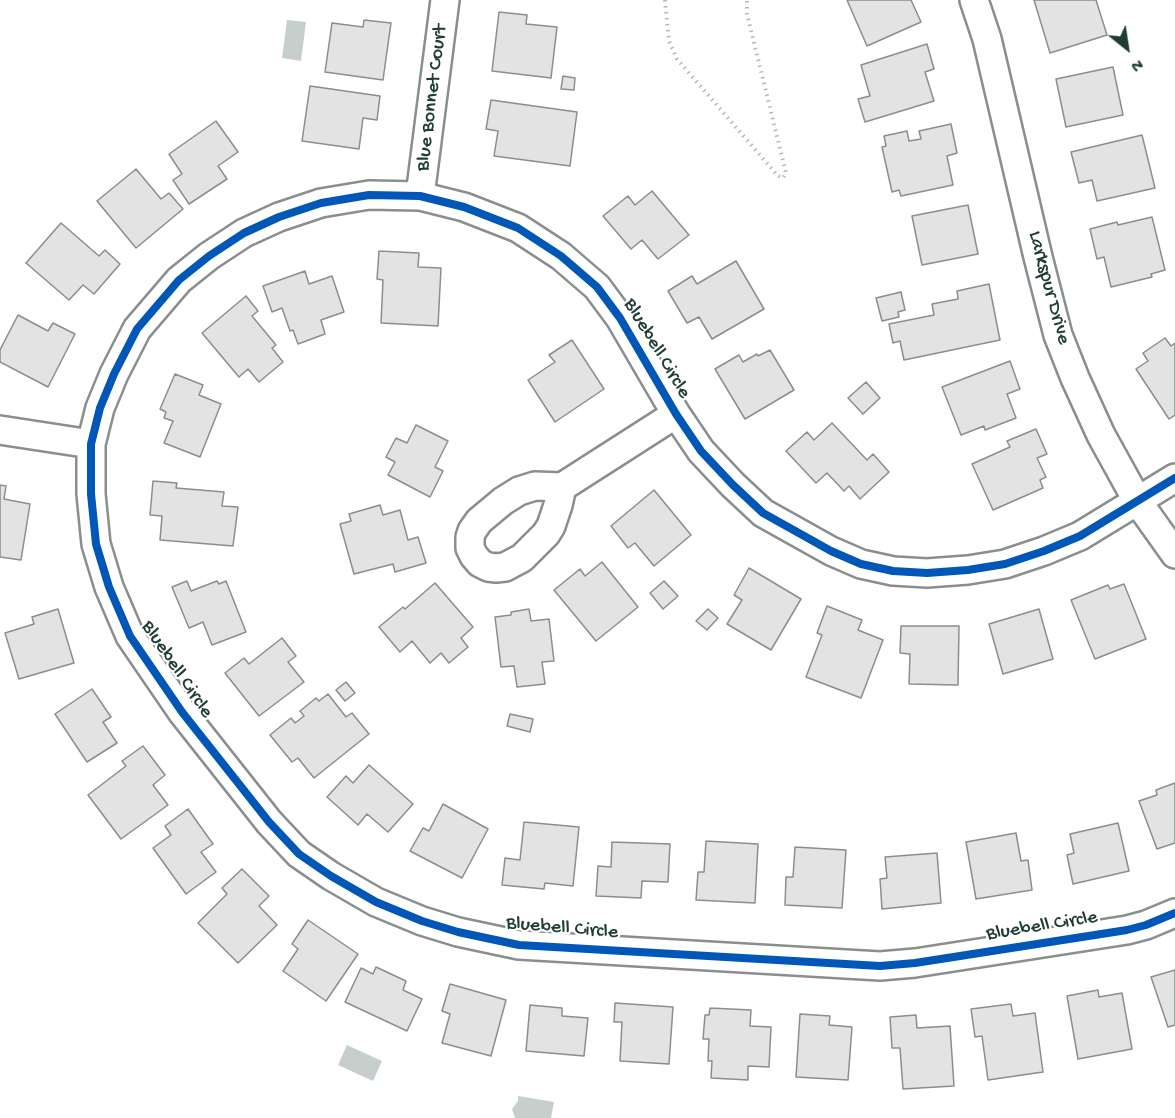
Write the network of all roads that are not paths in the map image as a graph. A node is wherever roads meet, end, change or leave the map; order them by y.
1 (445, 0) edge
2 (974, 0) edge
3 (420, 196) junction
4 (676, 414) junction
5 (0, 430) edge
6 (91, 444) junction
7 (1175, 478) edge
8 (562, 487) dead end
9 (1138, 502) junction
10 (1175, 554) edge
11 (1175, 913) edge

1 - 3 street, Blue Bonnet Court
2 - 9 street, Larkspur Drive
3 - 4 street, Bluebell Circle
3 - 6 street, Bluebell Circle
4 - 8 street
4 - 9 street, Bluebell Circle
5 - 6 street
6 - 11 street, Bluebell Circle
7 - 9 street, Bluebell Circle
9 - 10 street, Larkspur Drive

